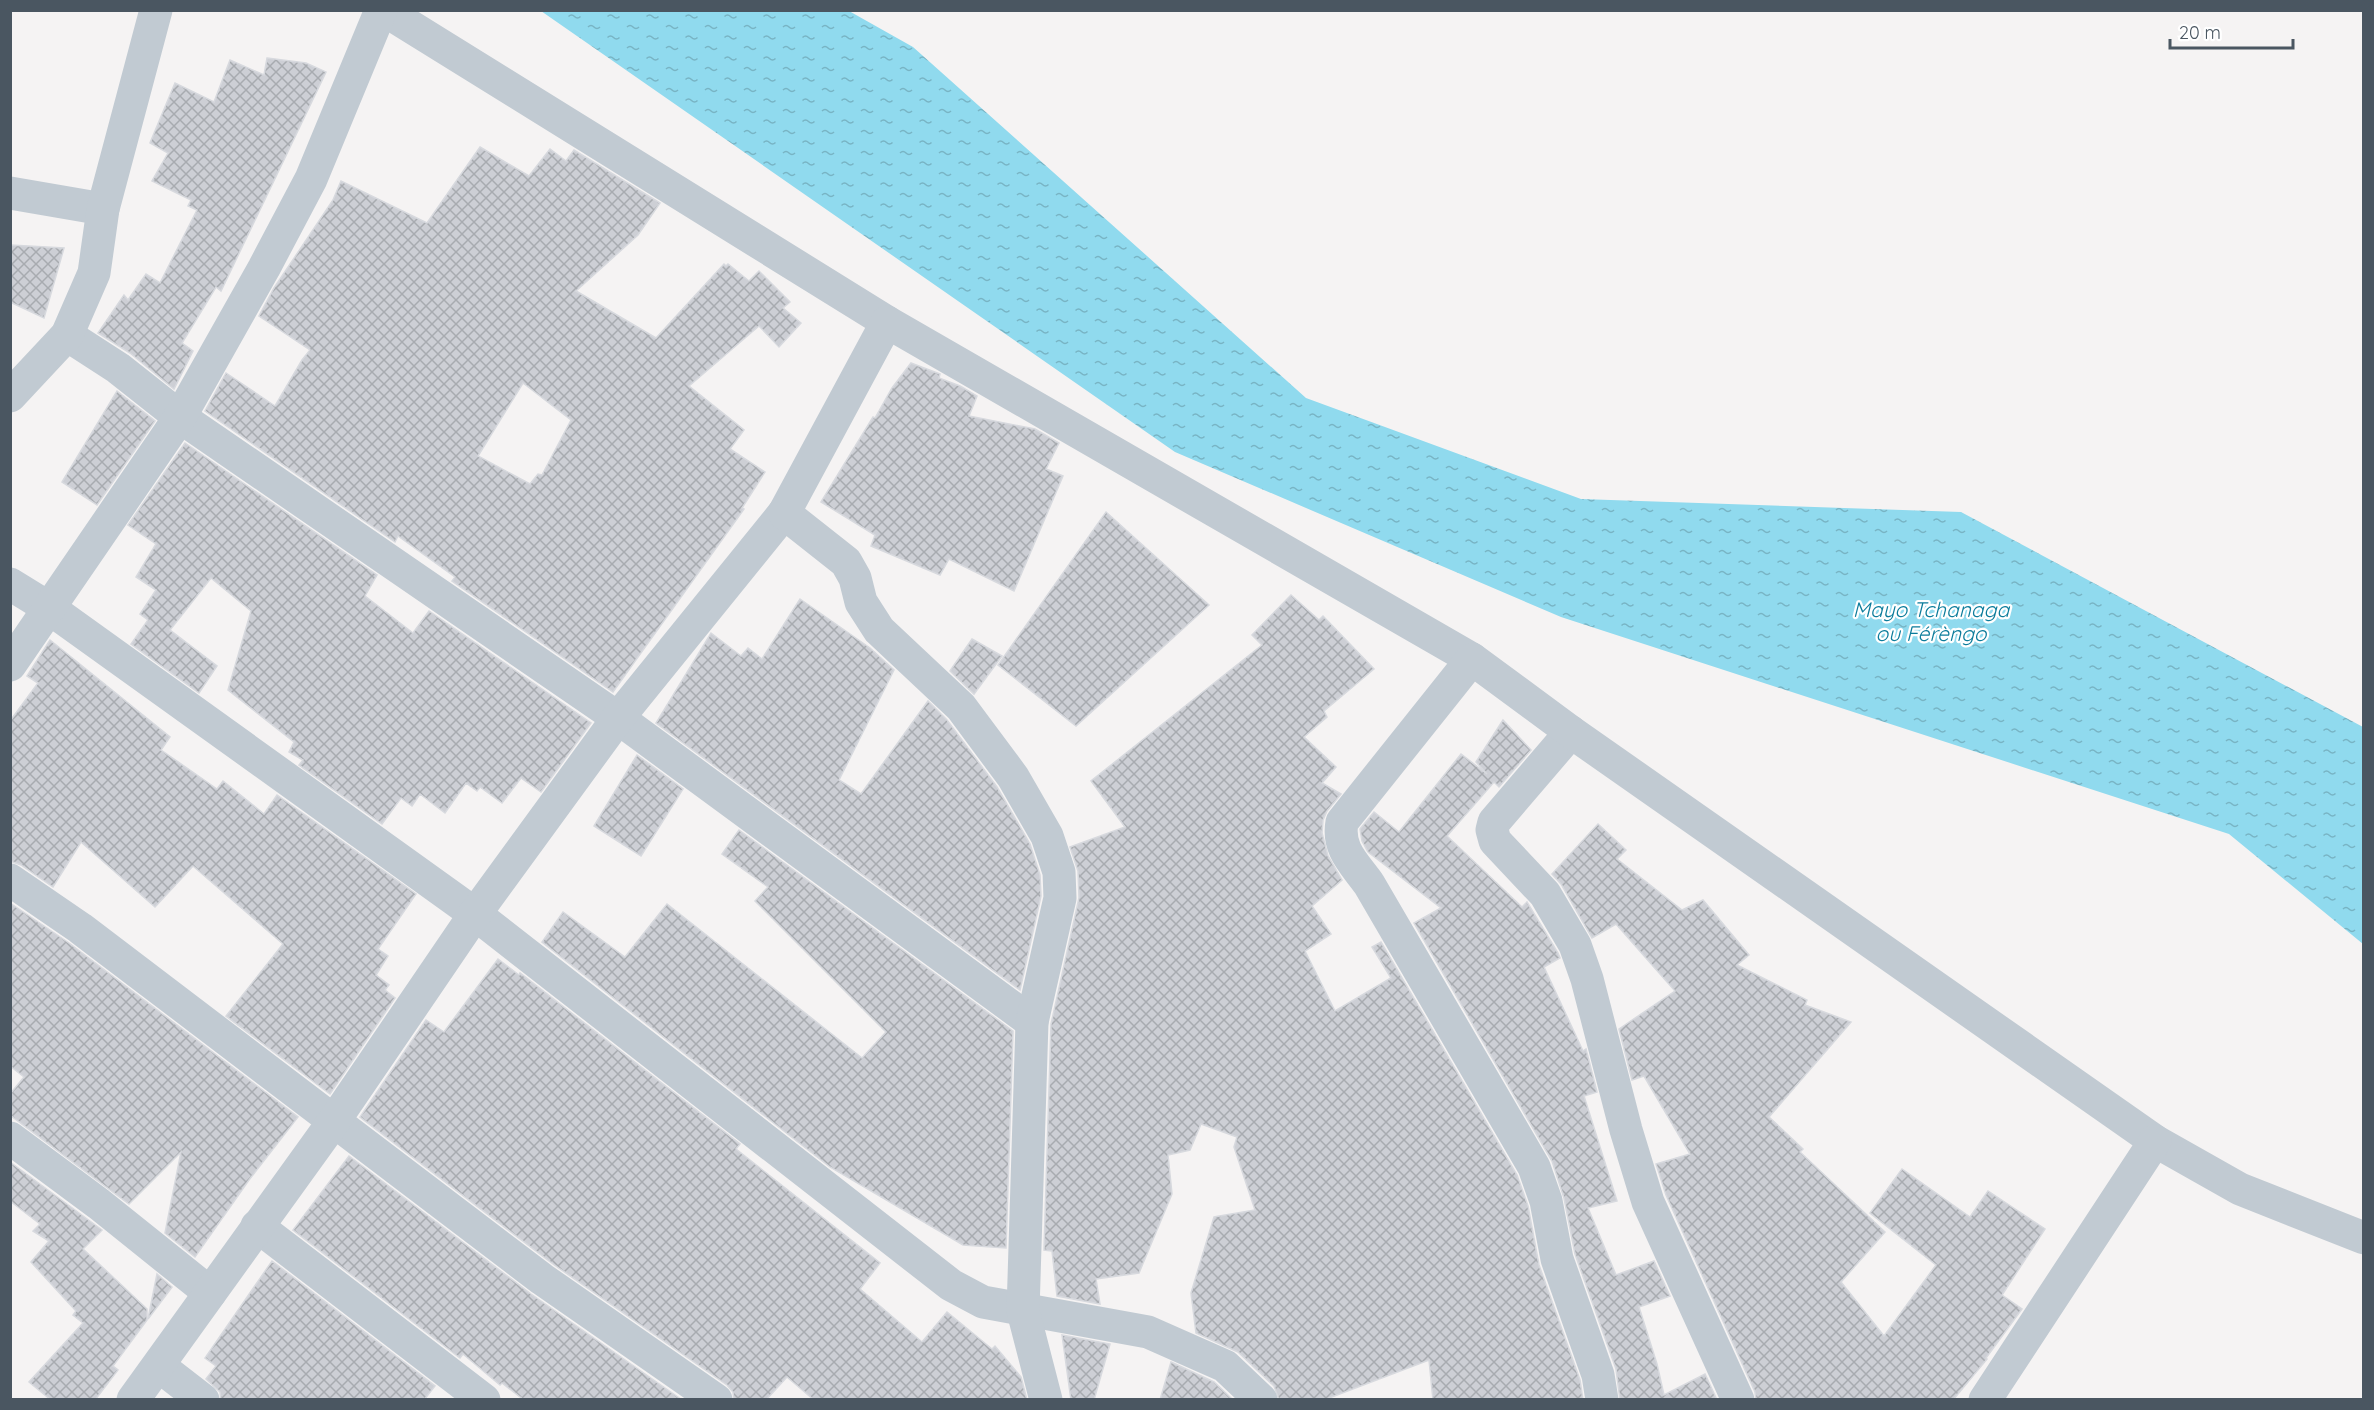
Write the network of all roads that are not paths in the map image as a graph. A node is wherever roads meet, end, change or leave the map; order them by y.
1 (156, 10) edge
2 (382, 10) edge
3 (10, 194) edge
4 (103, 209) junction
5 (887, 322) junction
6 (67, 335) junction
7 (10, 396) edge
8 (180, 417) junction
9 (784, 513) junction
10 (10, 584) edge
11 (50, 608) junction
12 (1472, 659) junction
13 (10, 665) edge
14 (618, 718) junction
15 (1571, 732) junction
16 (10, 880) edge
17 (475, 914) junction
18 (1032, 1022) junction
19 (334, 1121) junction
20 (10, 1138) edge
21 (2154, 1140) junction
22 (257, 1226) junction
23 (2364, 1238) edge
24 (210, 1293) junction
25 (1023, 1311) junction
26 (159, 1366) junction
27 (133, 1400) edge
28 (203, 1400) edge
29 (484, 1400) edge
30 (716, 1400) edge
31 (1046, 1400) edge
32 (1261, 1400) edge
33 (1602, 1400) edge
34 (1738, 1400) edge
35 (1985, 1400) edge

1 - 4 street
2 - 5 street
2 - 8 street
3 - 4 street
4 - 6 street
5 - 9 street
5 - 12 street
6 - 7 street
6 - 8 street
8 - 11 street
8 - 14 street
9 - 14 street
9 - 18 street
10 - 11 street
11 - 13 street
11 - 17 street
12 - 15 street
12 - 33 street
14 - 17 street
14 - 18 street
15 - 21 street
15 - 34 street
16 - 19 street
17 - 19 street
17 - 25 street
18 - 25 street
19 - 22 street
19 - 30 street
20 - 24 street
21 - 23 street
21 - 35 street
22 - 24 street
22 - 29 street
24 - 26 street
25 - 31 street
25 - 32 street
26 - 27 street
26 - 28 street

